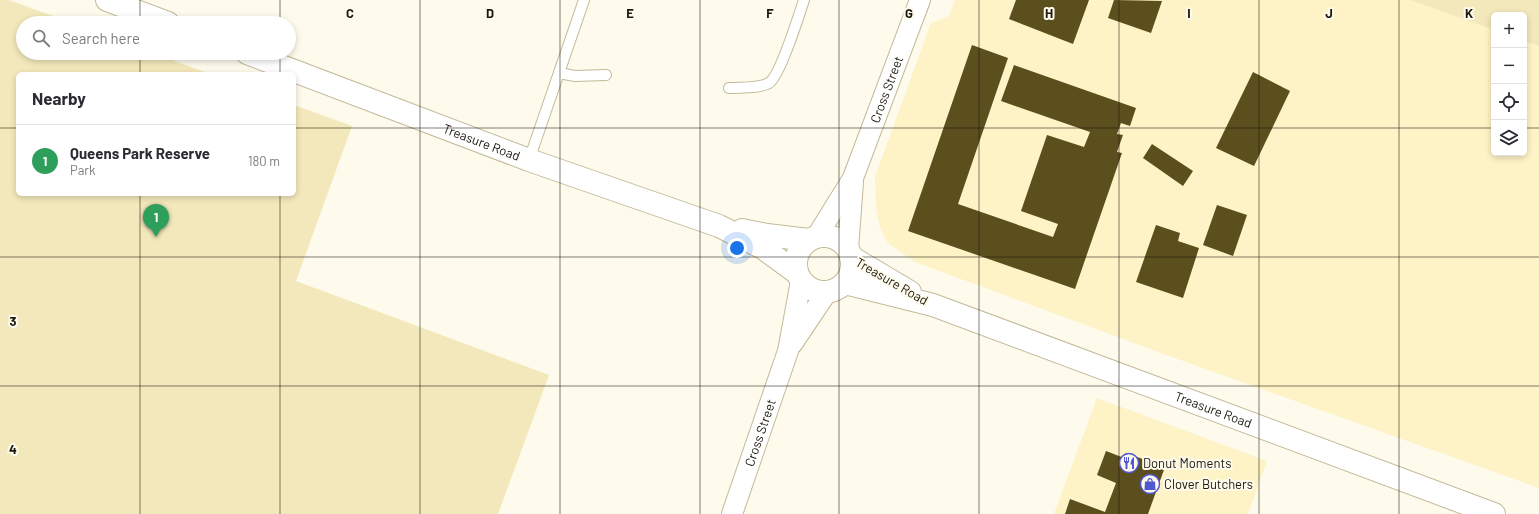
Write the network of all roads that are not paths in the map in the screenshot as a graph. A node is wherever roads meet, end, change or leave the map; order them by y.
1 (107, 0) edge
2 (584, 0) edge
3 (804, 0) edge
4 (920, 0) edge
5 (149, 16) edge
6 (265, 60) edge
7 (559, 73) junction
8 (606, 75) dead end
9 (729, 88) dead end
10 (529, 160) junction
11 (853, 178) junction
12 (719, 226) junction
13 (813, 238) junction
14 (849, 253) junction
15 (799, 277) junction
16 (836, 287) junction
17 (933, 305) junction
18 (788, 351) junction
19 (732, 514) edge
20 (1494, 514) edge

1 - 5 street
2 - 7 lane
3 - 9 lane
4 - 11 street, Cross Street
6 - 10 street, Treasure Road
7 - 8 lane
7 - 10 lane
10 - 12 street, Treasure Road
11 - 13 street, Cross Street
11 - 14 street, Cross Street
12 - 13 street, Treasure Road
12 - 15 street, Treasure Road
13 - 14 street
13 - 15 street
14 - 16 street
14 - 17 street, Treasure Road
15 - 16 street
15 - 18 street, Cross Street
16 - 17 street, Treasure Road
16 - 18 street, Cross Street
17 - 20 street, Treasure Road
18 - 19 street, Cross Street

